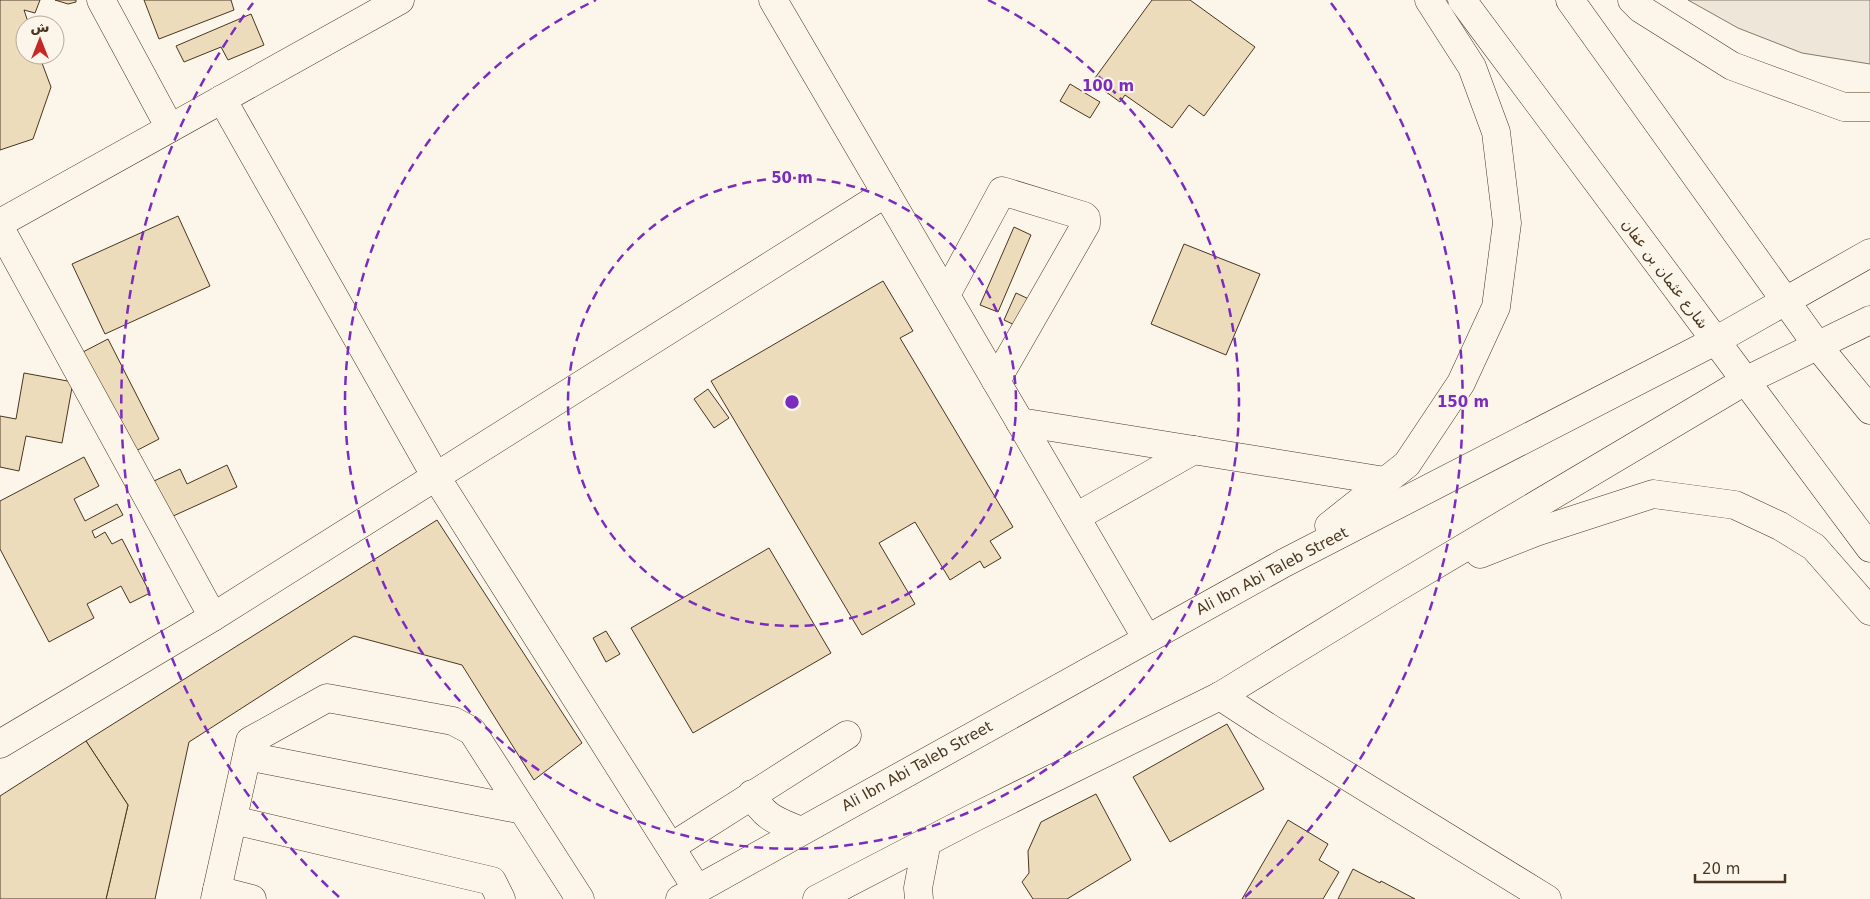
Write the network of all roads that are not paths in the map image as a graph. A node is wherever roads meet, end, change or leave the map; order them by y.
1 (101, 0) edge
2 (400, 0) edge
3 (773, 0) edge
4 (1429, 0) edge
5 (1462, 0) edge
6 (1570, 0) edge
7 (1632, 0) edge
8 (222, 99) junction
9 (1870, 107) edge
10 (170, 128) junction
11 (886, 193) junction
12 (0, 223) edge
13 (0, 228) edge
14 (1870, 254) edge
15 (946, 295) junction
16 (1787, 302) junction
17 (1870, 320) edge
18 (1715, 341) junction
19 (1817, 345) junction
20 (996, 381) junction
21 (1745, 382) junction
22 (1870, 410) edge
23 (1020, 422) junction
24 (1194, 450) junction
25 (436, 477) junction
26 (1385, 481) junction
27 (1076, 517) junction
28 (1870, 548) edge
29 (1284, 563) junction
30 (1393, 590) junction
31 (1870, 611) edge
32 (213, 617) junction
33 (1147, 639) junction
34 (1220, 696) junction
35 (847, 735) dead end
36 (0, 744) edge
37 (247, 756) junction
38 (752, 794) junction
39 (523, 810) junction
40 (233, 820) junction
41 (800, 831) junction
42 (927, 841) junction
43 (671, 847) junction
44 (216, 894) edge
45 (688, 894) edge
46 (575, 897) edge
47 (252, 899) edge
48 (502, 899) edge
49 (817, 899) edge
50 (919, 899) edge
51 (1547, 899) edge

1 - 10 street
2 - 8 street
3 - 11 street
4 - 26 street
5 - 18 street, شارع عثمان بن عفان
6 - 16 street
7 - 9 street
8 - 10 street
8 - 25 street
10 - 12 street
11 - 15 street
11 - 25 street
13 - 32 street
14 - 16 street, Ali Ibn Abi Taleb Street
15 - 20 street
15 - 20 street
16 - 18 street, Ali Ibn Abi Taleb Street
16 - 19 street
17 - 19 street
18 - 21 street, شارع عثمان بن عفان
18 - 29 street, Ali Ibn Abi Taleb Street
19 - 21 street
19 - 22 street
20 - 23 street
21 - 28 street, شارع عثمان بن عفان
21 - 30 street
23 - 24 street
23 - 27 street
24 - 26 street
24 - 27 street
25 - 32 street
25 - 43 street
26 - 29 street
27 - 33 street
29 - 33 street, Ali Ibn Abi Taleb Street
30 - 31 street
30 - 34 street
32 - 36 street
33 - 41 street, Ali Ibn Abi Taleb Street
34 - 42 street
34 - 51 street
35 - 38 street
37 - 39 street
37 - 39 street
37 - 40 street
38 - 41 street
38 - 43 street
39 - 46 street
40 - 44 street
40 - 48 street
41 - 45 street, Ali Ibn Abi Taleb Street
42 - 49 street
42 - 50 street
43 - 45 street
44 - 47 street

